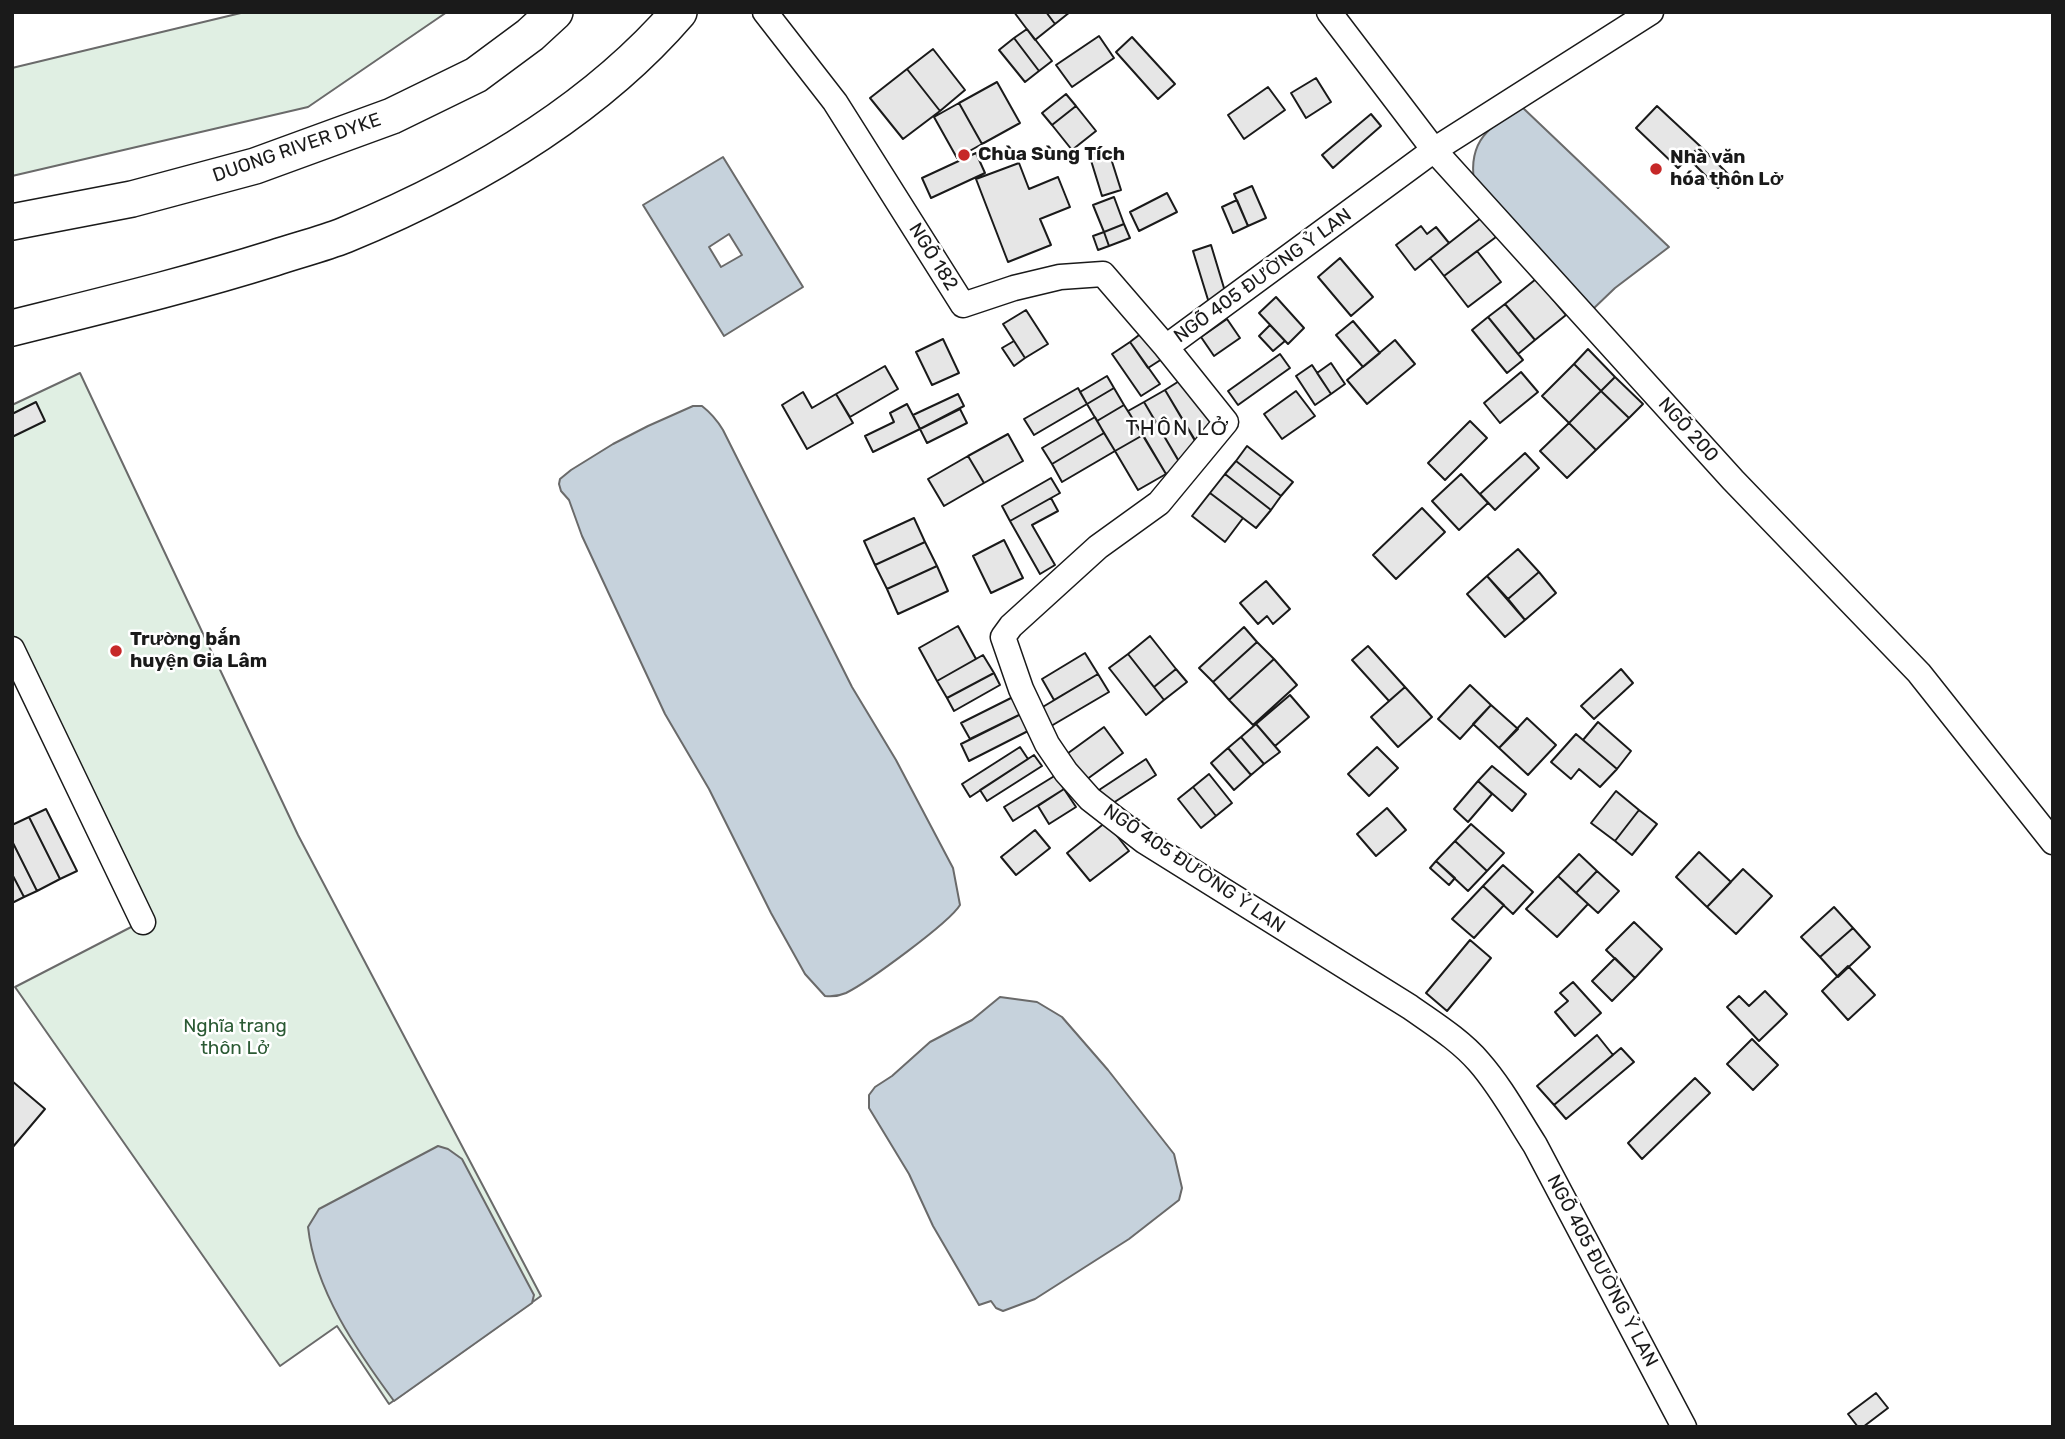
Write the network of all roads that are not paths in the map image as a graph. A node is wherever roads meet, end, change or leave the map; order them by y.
1 (555, 12) edge
2 (679, 12) edge
3 (765, 12) edge
4 (1329, 12) edge
5 (1651, 12) edge
6 (1434, 150) junction
7 (12, 222) edge
8 (12, 328) edge
9 (1166, 347) junction
10 (12, 649) edge
11 (2053, 842) edge
12 (143, 922) dead end
13 (1684, 1427) edge

1 - 7 street, DUONG RIVER DYKE
2 - 8 street
3 - 9 street, NGÕ 182
4 - 6 street, NGÕ 200
5 - 6 street, NGÕ 405 ĐƯỜNG Ỷ LAN
6 - 9 street, NGÕ 405 ĐƯỜNG Ỷ LAN
6 - 11 street, NGÕ 200
9 - 13 street, NGÕ 405 ĐƯỜNG Ỷ LAN
10 - 12 street

